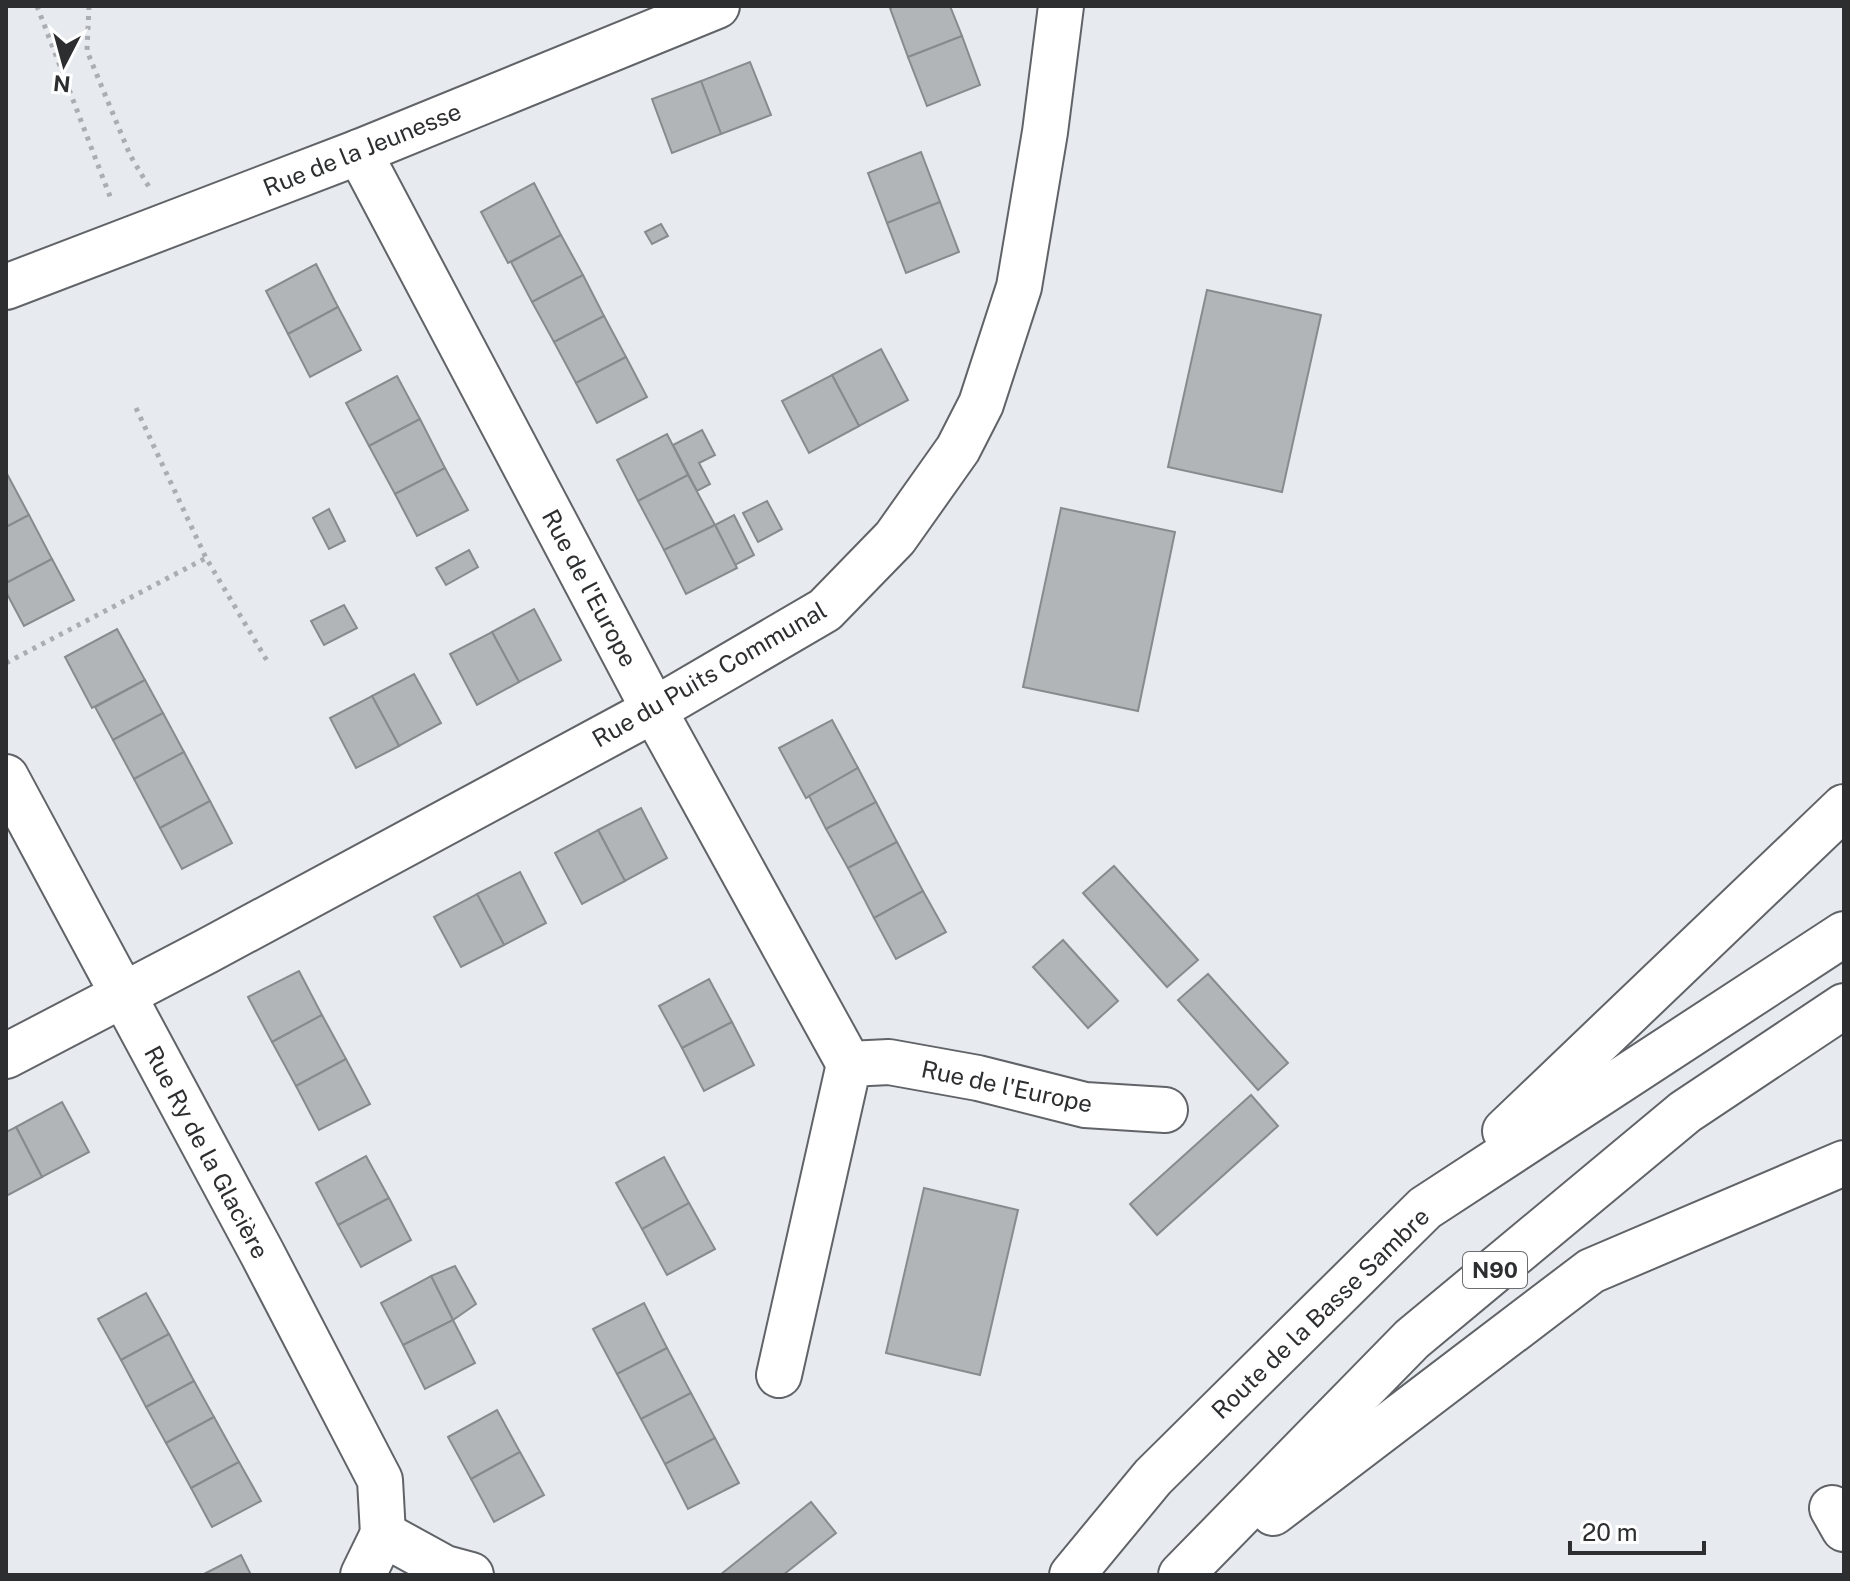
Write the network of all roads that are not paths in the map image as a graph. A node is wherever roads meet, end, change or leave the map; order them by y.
1 (717, 6) edge
2 (1061, 6) edge
3 (359, 152) junction
4 (6, 287) edge
5 (654, 710) junction
6 (6, 777) edge
7 (1844, 807) edge
8 (1844, 934) edge
9 (123, 995) junction
10 (1844, 1006) edge
11 (6, 1056) edge
12 (849, 1064) junction
13 (1165, 1110) dead end
14 (1844, 1163) edge
15 (1425, 1208) junction
16 (779, 1375) dead end
17 (383, 1534) junction
18 (363, 1575) edge
19 (471, 1575) edge
20 (1072, 1575) edge
21 (1181, 1575) edge
22 (1191, 1575) edge

1 - 3 main road, Rue de la Jeunesse
2 - 5 main road, Rue du Puits Communal
3 - 4 main road, Rue de la Jeunesse
3 - 5 main road, Rue de l'Europe
5 - 9 main road, Rue du Puits Communal
5 - 12 main road, Rue de l'Europe
6 - 9 main road, Rue Ry de la Glacière
7 - 15 main road
8 - 15 main road, Route de la Basse Sambre
9 - 11 main road, Rue du Puits Communal
9 - 17 main road, Rue Ry de la Glacière
10 - 21 main road, N90
12 - 13 main road, Rue de l'Europe
12 - 16 main road
14 - 22 main road
15 - 20 main road, Route de la Basse Sambre
17 - 18 main road, Rue Ry de la Glacière
17 - 19 main road

